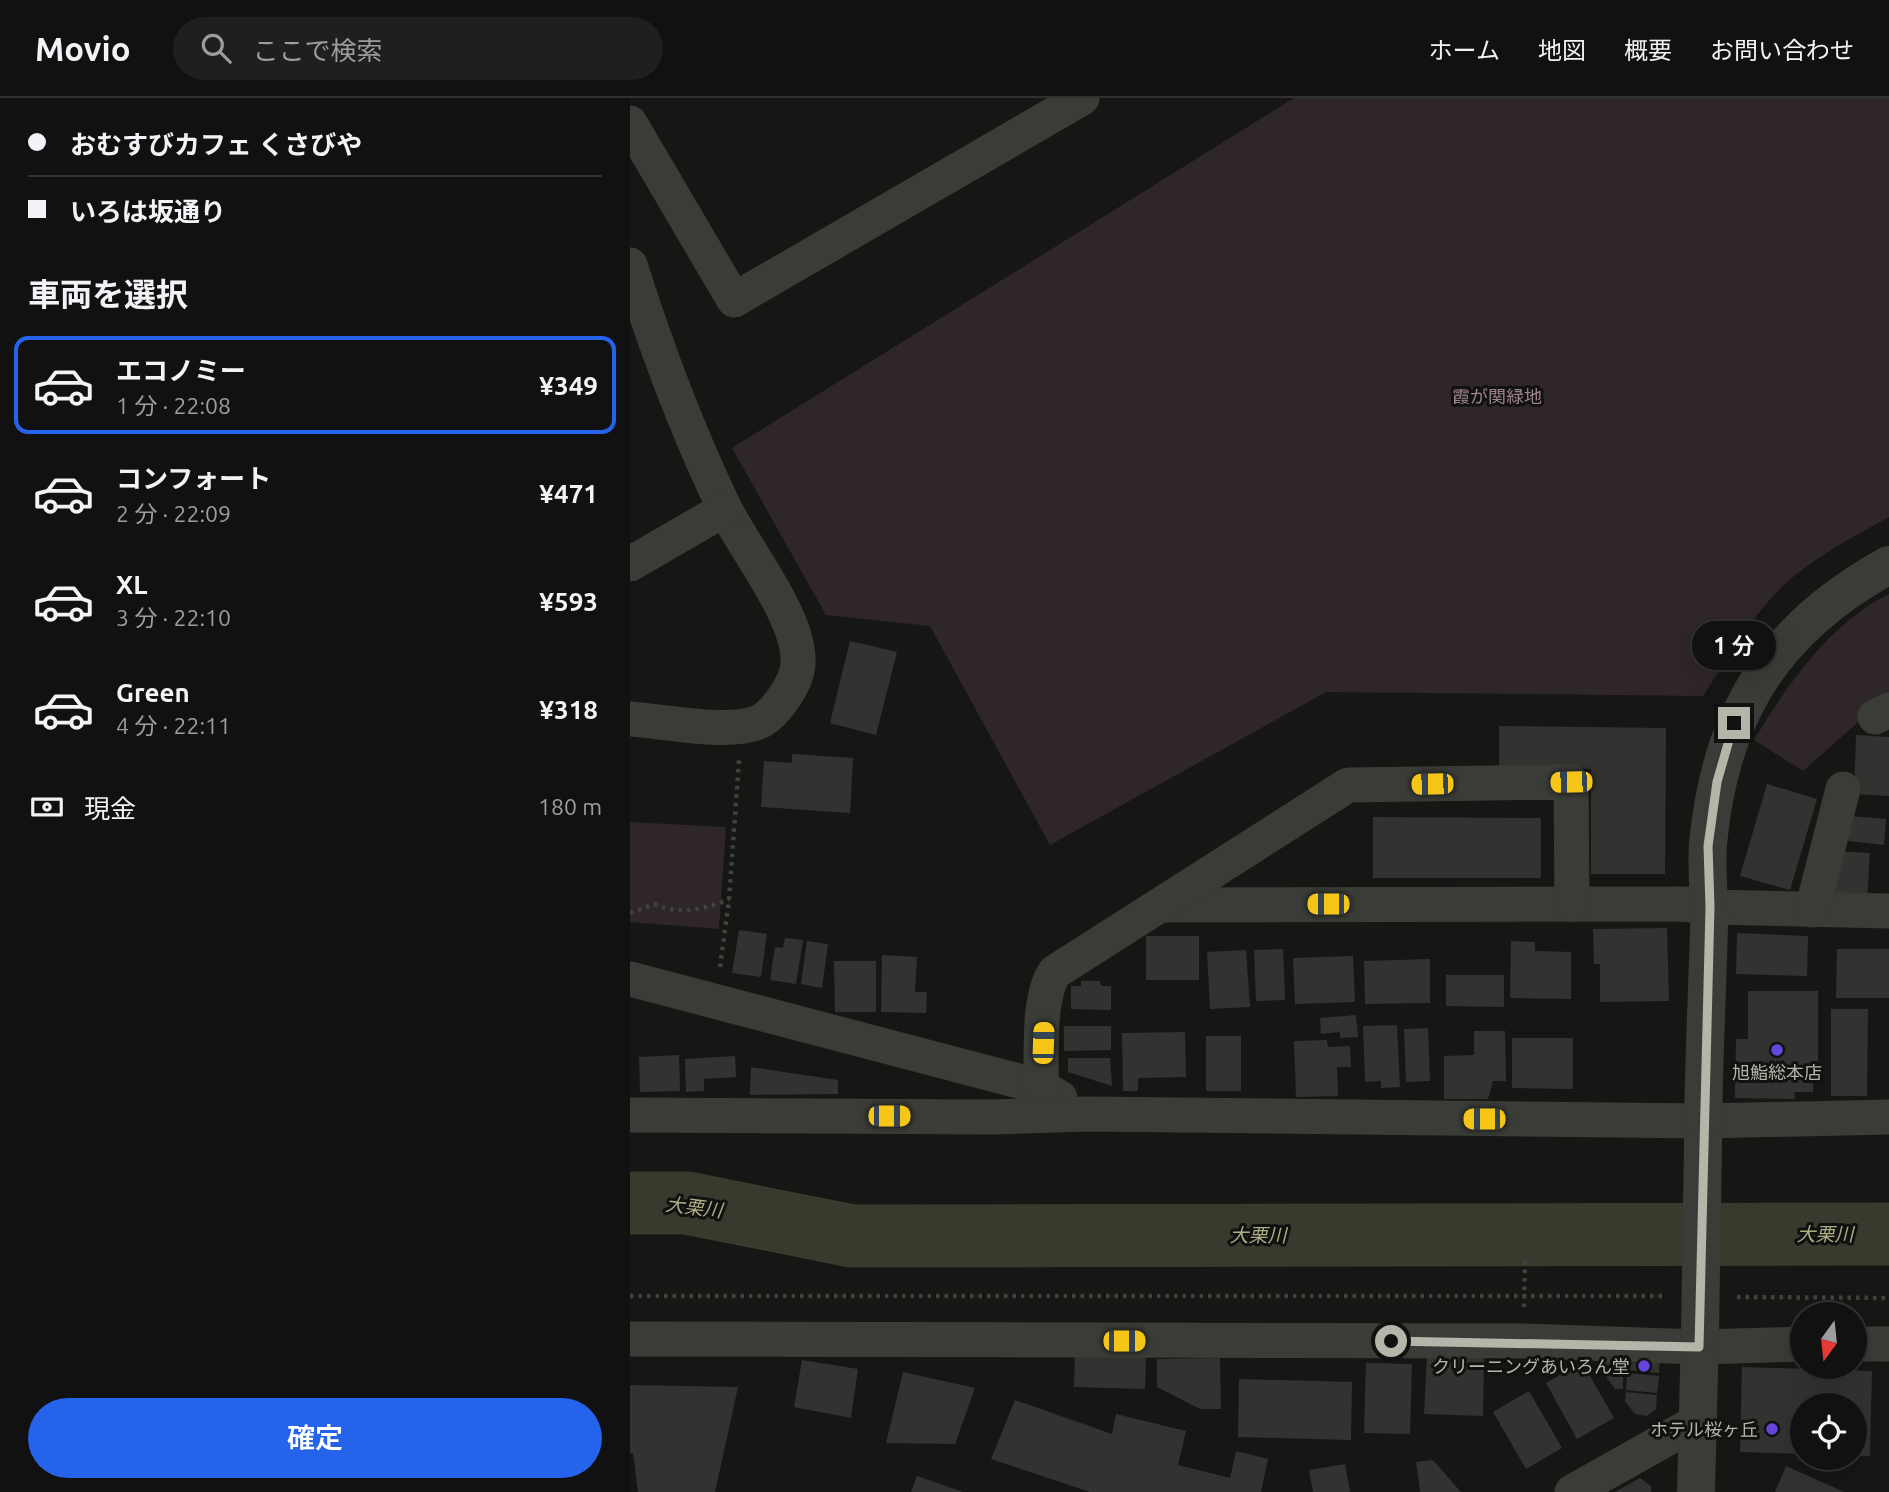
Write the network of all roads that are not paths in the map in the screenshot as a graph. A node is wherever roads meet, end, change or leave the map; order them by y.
1 (647, 98) edge
2 (1066, 102) edge
3 (630, 108) edge
4 (630, 123) edge
5 (630, 265) edge
6 (639, 327) edge
7 (725, 509) junction
8 (630, 564) edge
9 (1889, 565) edge
10 (630, 719) edge
11 (1843, 789) dead end
12 (1572, 904) junction
13 (1165, 905) junction
14 (1710, 907) junction
15 (1812, 910) junction
16 (1889, 911) edge
17 (630, 979) edge
18 (1041, 1087) junction
19 (1087, 1114) junction
20 (630, 1115) edge
21 (1889, 1117) edge
22 (1703, 1133) junction
23 (630, 1339) edge
24 (1699, 1340) junction
25 (1790, 1344) edge
26 (1889, 1344) edge
27 (1867, 1345) edge
28 (1700, 1420) junction
29 (1572, 1492) edge
30 (1696, 1492) edge

1 - 3 street
2 - 4 street
5 - 6 street
6 - 7 street
7 - 8 street
7 - 10 street
9 - 14 street
11 - 15 street
12 - 13 street
12 - 13 street
12 - 14 street
13 - 18 street
14 - 15 street
14 - 22 street
15 - 16 street
17 - 18 street
18 - 19 street
19 - 20 street
19 - 22 street
21 - 22 street
22 - 24 street, bridge
23 - 24 street
24 - 25 street
24 - 28 street
26 - 27 street
28 - 29 street
28 - 30 street

